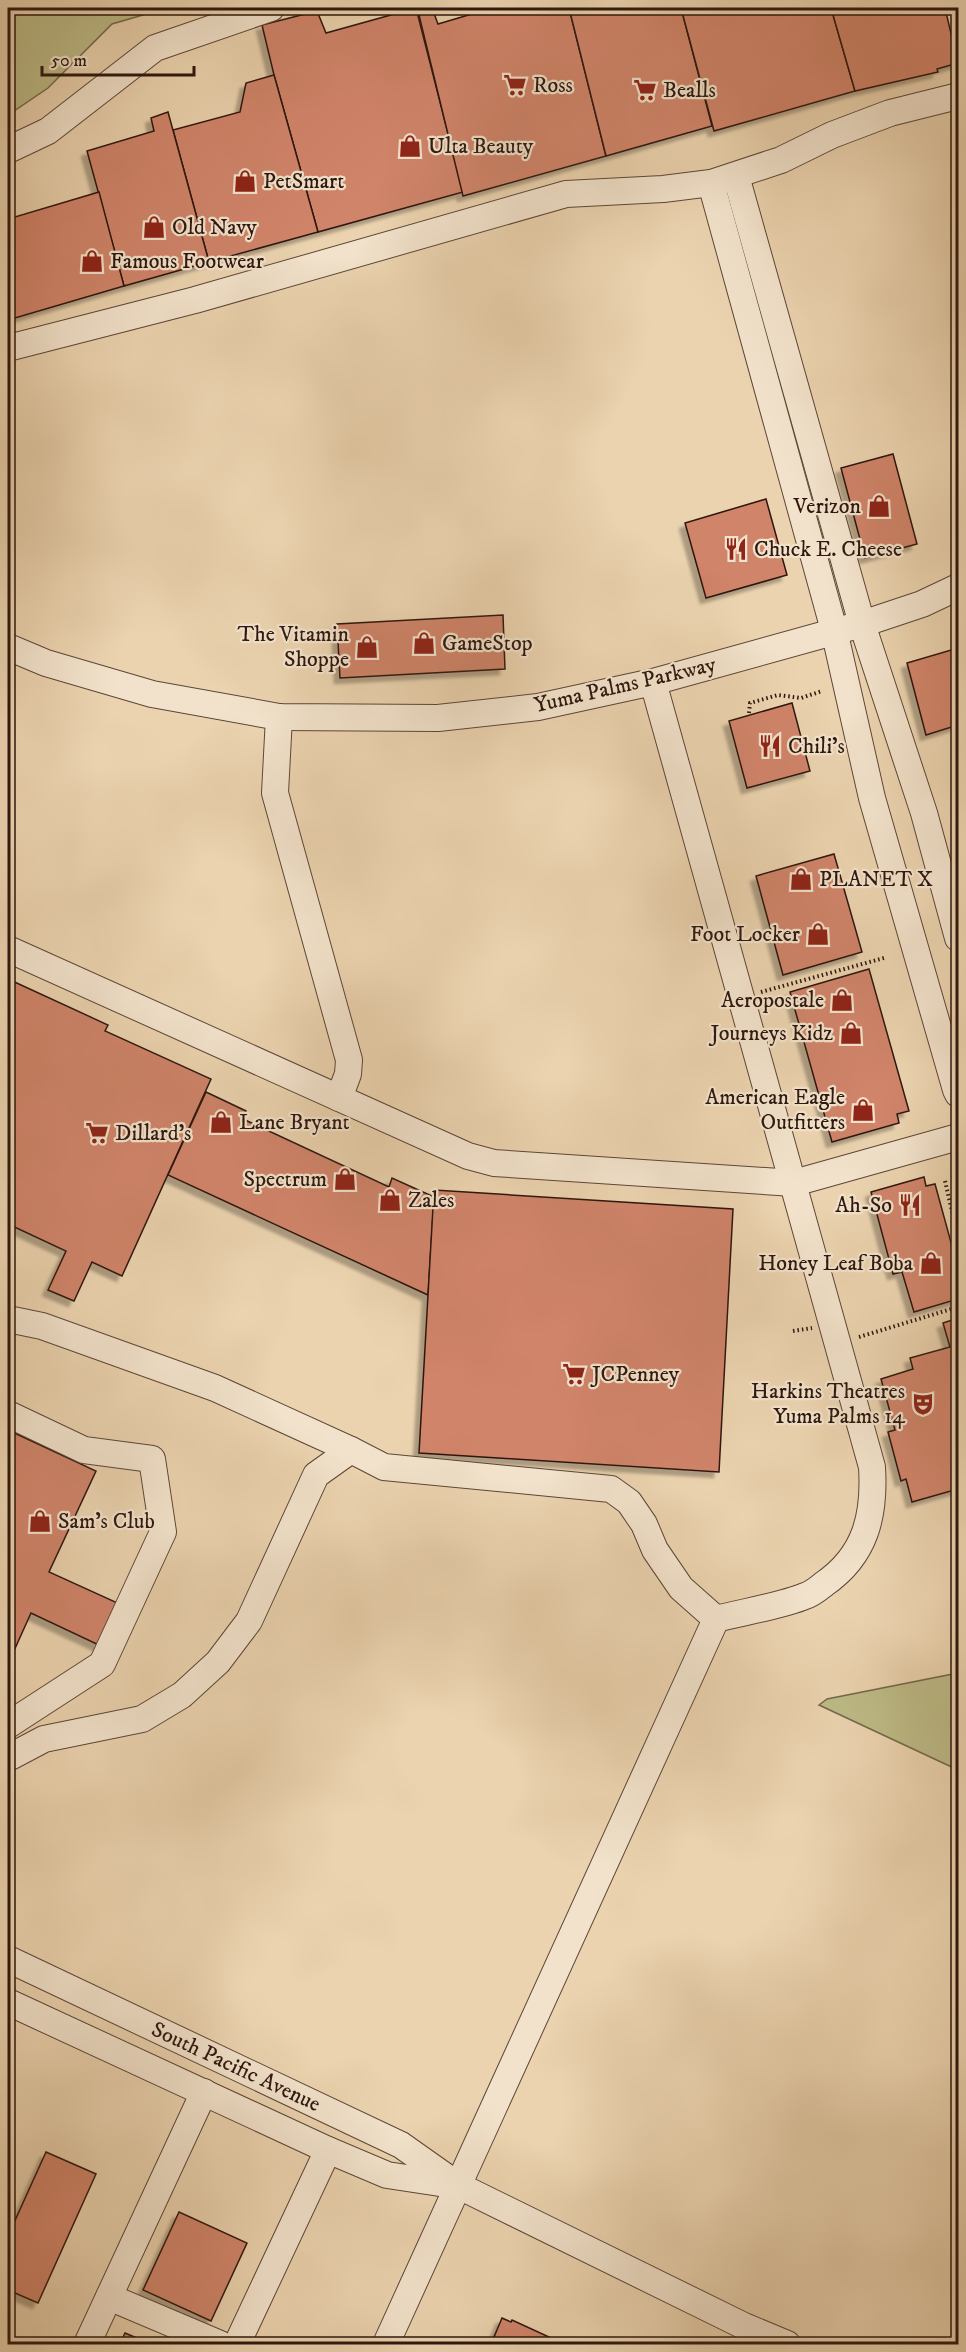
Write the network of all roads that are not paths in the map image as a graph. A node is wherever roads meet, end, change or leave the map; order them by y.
1 (271, 8) edge
2 (958, 96) edge
3 (8, 150) edge
4 (736, 176) junction
5 (711, 183) junction
6 (8, 348) edge
7 (958, 587) edge
8 (862, 624) junction
9 (834, 630) junction
10 (8, 647) edge
11 (653, 682) junction
12 (279, 717) junction
13 (958, 938) edge
14 (8, 949) edge
15 (958, 1094) edge
16 (339, 1098) junction
17 (958, 1137) edge
18 (794, 1183) junction
19 (8, 1319) edge
20 (8, 1414) edge
21 (351, 1450) junction
22 (716, 1619) junction
23 (8, 1725) edge
24 (8, 1755) edge
25 (8, 1959) edge
26 (8, 2002) edge
27 (204, 2092) junction
28 (328, 2150) junction
29 (459, 2186) junction
30 (109, 2296) junction
31 (87, 2344) edge
32 (220, 2344) edge
33 (237, 2344) edge
34 (386, 2344) edge
35 (787, 2344) edge

1 - 3 street
2 - 4 street
4 - 5 street
4 - 8 street
5 - 6 street
5 - 9 street
7 - 8 street, Yuma Palms Parkway
8 - 9 street, Yuma Palms Parkway
8 - 13 street
9 - 11 street, Yuma Palms Parkway
9 - 15 street
10 - 12 street, Yuma Palms Parkway
11 - 12 street, Yuma Palms Parkway
11 - 18 street
12 - 16 street
14 - 16 street
16 - 18 street
17 - 18 street
18 - 22 street
19 - 21 street
20 - 23 street
21 - 22 street
21 - 24 street
22 - 29 street
25 - 29 street, South Pacific Avenue
26 - 27 street, South Pacific Avenue
27 - 28 street, South Pacific Avenue
27 - 30 street
28 - 29 street, South Pacific Avenue
28 - 33 street
29 - 34 street
29 - 35 street, South Pacific Avenue
30 - 31 street
30 - 32 street

